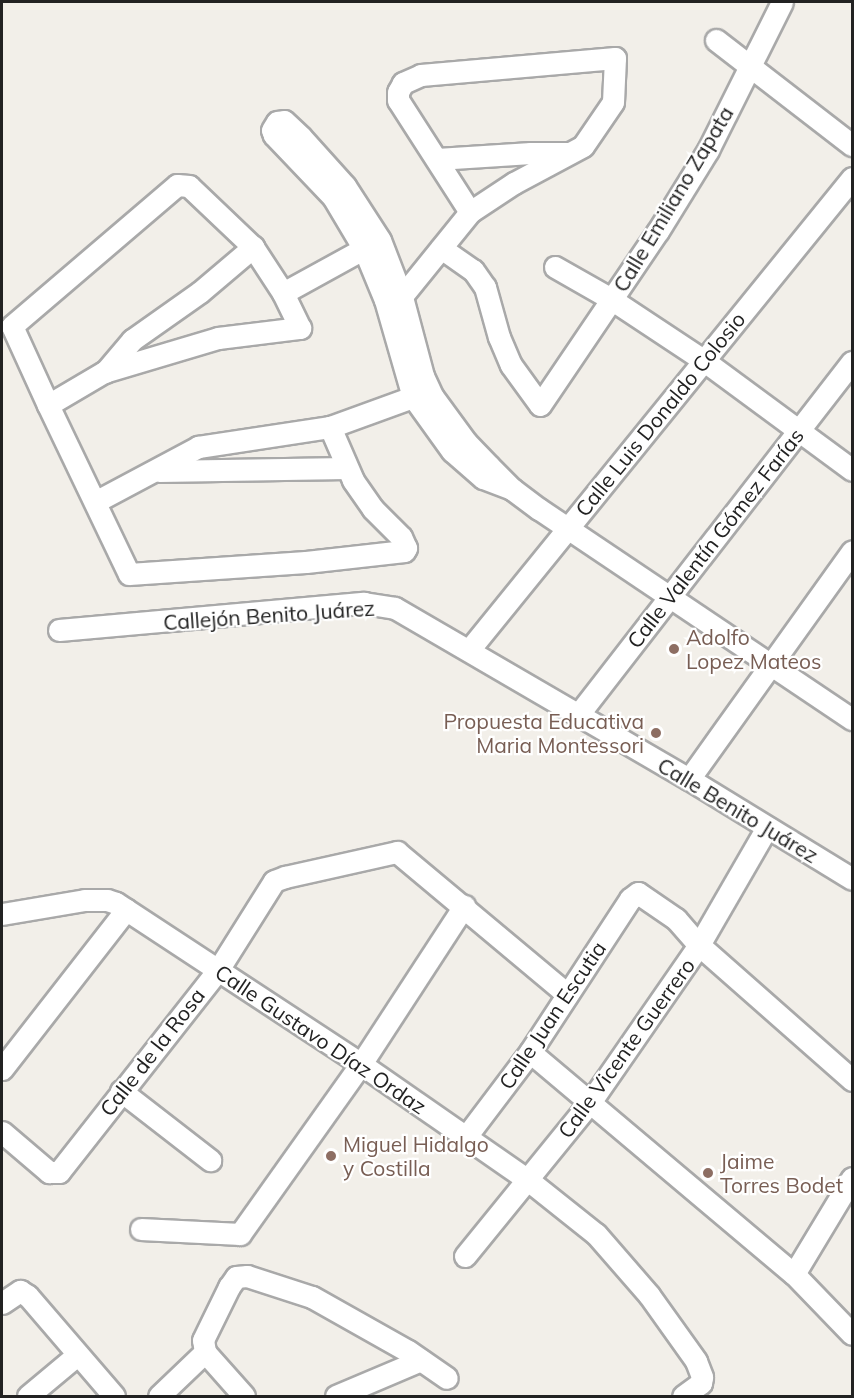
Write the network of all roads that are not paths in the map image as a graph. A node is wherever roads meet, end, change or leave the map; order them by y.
1 (782, 2) edge
2 (716, 40) dead end
3 (750, 64) junction
4 (852, 145) edge
5 (573, 153) junction
6 (437, 159) junction
7 (852, 178) edge
8 (470, 212) junction
9 (372, 245) junction
10 (253, 247) junction
11 (441, 248) junction
12 (555, 267) dead end
13 (283, 292) junction
14 (402, 297) junction
15 (611, 299) junction
16 (388, 313) junction
17 (703, 360) junction
18 (852, 362) edge
19 (104, 372) junction
20 (413, 397) junction
21 (48, 405) junction
22 (330, 427) junction
23 (799, 431) junction
24 (347, 468) junction
25 (852, 470) edge
26 (156, 472) junction
27 (512, 489) junction
28 (95, 502) junction
29 (568, 528) junction
30 (852, 551) edge
31 (669, 596) junction
32 (59, 630) dead end
33 (469, 650) junction
34 (772, 664) junction
35 (578, 715) junction
36 (852, 719) edge
37 (689, 779) junction
38 (767, 827) junction
39 (852, 879) edge
40 (464, 906) junction
41 (126, 909) junction
42 (2, 914) edge
43 (699, 945) junction
44 (218, 970) junction
45 (567, 994) junction
46 (530, 1052) junction
47 (362, 1064) junction
48 (2, 1069) edge
49 (852, 1080) edge
50 (121, 1091) junction
51 (591, 1101) junction
52 (2, 1132) edge
53 (465, 1138) junction
54 (210, 1160) dead end
55 (852, 1178) edge
56 (528, 1180) junction
57 (141, 1229) dead end
58 (465, 1256) dead end
59 (794, 1274) junction
60 (2, 1303) edge
61 (852, 1334) edge
62 (205, 1352) junction
63 (77, 1355) junction
64 (421, 1360) junction
65 (447, 1378) dead end
66 (690, 1393) edge
67 (28, 1396) edge
68 (114, 1396) edge
69 (159, 1396) edge
70 (244, 1396) edge
71 (336, 1396) edge

1 - 3 street, Calle Emiliano Zapata
2 - 3 street
3 - 4 street
3 - 15 street, Calle Emiliano Zapata
5 - 6 street
5 - 6 street
5 - 8 street
6 - 8 street
7 - 17 street, Calle Luis Donaldo Colosio
8 - 11 street
9 - 9 street
9 - 13 street
9 - 14 street
9 - 16 street
10 - 13 street
10 - 19 street
10 - 21 street
11 - 14 street
11 - 15 street, Calle Emiliano Zapata
12 - 15 street
13 - 19 street
14 - 16 street
14 - 27 street
15 - 17 street
16 - 20 street
17 - 23 street
17 - 29 street, Calle Luis Donaldo Colosio
18 - 23 street, Calle Valentín Gómez Farías
19 - 21 street
20 - 22 street
20 - 27 street
21 - 28 street
22 - 24 street
22 - 26 street
23 - 25 street
23 - 31 street, Calle Valentín Gómez Farías
24 - 26 street
24 - 28 street
26 - 28 street
27 - 29 street
29 - 31 street
29 - 33 street, Calle Luis Donaldo Colosio
30 - 34 street
31 - 34 street
31 - 35 street, Calle Valentín Gómez Farías
32 - 33 street, Callejón Benito Juárez
33 - 35 street, Calle Benito Juárez
34 - 36 street
34 - 37 street
35 - 37 street, Calle Benito Juárez
37 - 38 street, Calle Benito Juárez
38 - 39 street, Calle Benito Juárez
38 - 43 street, Calle Vicente Guerrero
40 - 44 street, Calle de la Rosa
40 - 45 street
40 - 47 street
41 - 42 street, Calle Gustavo Díaz Ordaz
41 - 44 street, Calle Gustavo Díaz Ordaz
41 - 48 street
43 - 45 street, Calle Juan Escutia
43 - 49 street
43 - 51 street, Calle Vicente Guerrero
44 - 47 street, Calle Gustavo Díaz Ordaz
44 - 50 street, Calle de la Rosa
45 - 46 street, Calle Juan Escutia
46 - 51 street
46 - 53 street, Calle Juan Escutia
47 - 53 street, Calle Gustavo Díaz Ordaz
47 - 57 street
50 - 52 street, Calle de la Rosa
50 - 54 street
51 - 56 street, Calle Vicente Guerrero
51 - 59 street
53 - 56 street, Calle Gustavo Díaz Ordaz
55 - 59 street
56 - 58 street, Calle Vicente Guerrero
56 - 66 street, Calle Gustavo Díaz Ordaz
59 - 61 street
60 - 63 street
62 - 64 street
62 - 69 street
62 - 70 street
63 - 67 street
63 - 68 street
64 - 65 street
64 - 71 street

